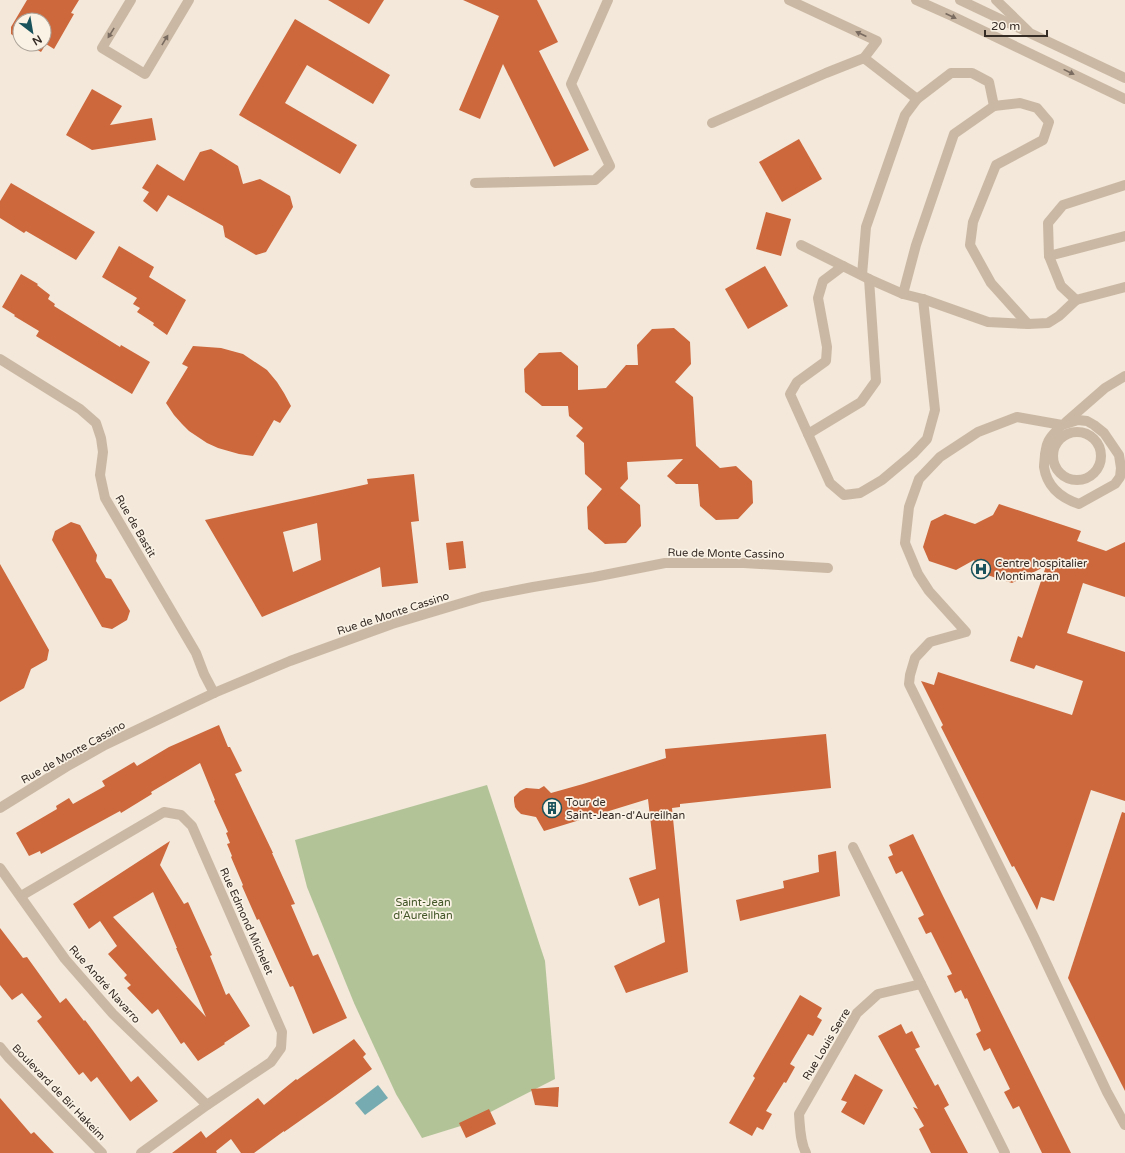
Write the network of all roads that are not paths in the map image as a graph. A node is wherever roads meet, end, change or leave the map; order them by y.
1 (131, 0) edge
2 (189, 0) edge
3 (608, 0) edge
4 (789, 0) edge
5 (916, 0) edge
6 (960, 0) edge
7 (996, 0) edge
8 (1031, 34) junction
9 (864, 58) junction
10 (1125, 78) edge
11 (916, 99) junction
12 (1125, 99) edge
13 (994, 106) junction
14 (712, 123) dead end
15 (475, 183) dead end
16 (1125, 185) edge
17 (1125, 236) edge
18 (801, 246) dead end
19 (1049, 256) junction
20 (843, 266) junction
21 (865, 277) junction
22 (1125, 287) edge
23 (903, 294) junction
24 (923, 299) junction
25 (1076, 300) junction
26 (1028, 324) junction
27 (0, 359) edge
28 (1125, 376) edge
29 (1062, 425) junction
30 (808, 434) junction
31 (1066, 435) junction
32 (828, 568) dead end
33 (214, 693) junction
34 (0, 808) edge
35 (853, 847) dead end
36 (0, 868) edge
37 (21, 896) junction
38 (921, 984) junction
39 (0, 1047) edge
40 (207, 1105) junction
41 (1125, 1125) edge
42 (102, 1153) edge
43 (141, 1153) edge
44 (806, 1153) edge
45 (1005, 1153) edge

1 -> 2 street
3 - 15 street
9 -> 4 street
5 -> 12 street
6 - 8 street
7 - 8 street
8 - 10 street
9 - 11 street
9 - 14 street
11 - 13 street
11 - 21 street
13 - 23 street
13 - 26 street
16 - 19 street
17 - 19 street
18 - 20 street
19 - 25 street
20 - 21 street
20 - 30 street
21 - 23 street
21 - 30 street
22 - 25 street
23 - 24 street
24 - 26 street
24 - 30 street
25 - 26 street
27 - 33 street, Rue de Bastit
28 - 29 street
29 - 29 street
29 - 31 street
29 - 41 street
31 - 31 street
32 - 33 street, Rue de Monte Cassino
33 - 34 street, Rue de Monte Cassino
35 - 38 street
36 - 37 street, Rue André Navarro
37 - 40 street, Rue André Navarro
37 - 40 street, Rue Edmond Michelet
38 - 44 street, Rue Louis Serre
38 - 45 street
39 - 42 street, Boulevard de Bir Hakeim
40 - 43 street, Rue Edmond Michelet

